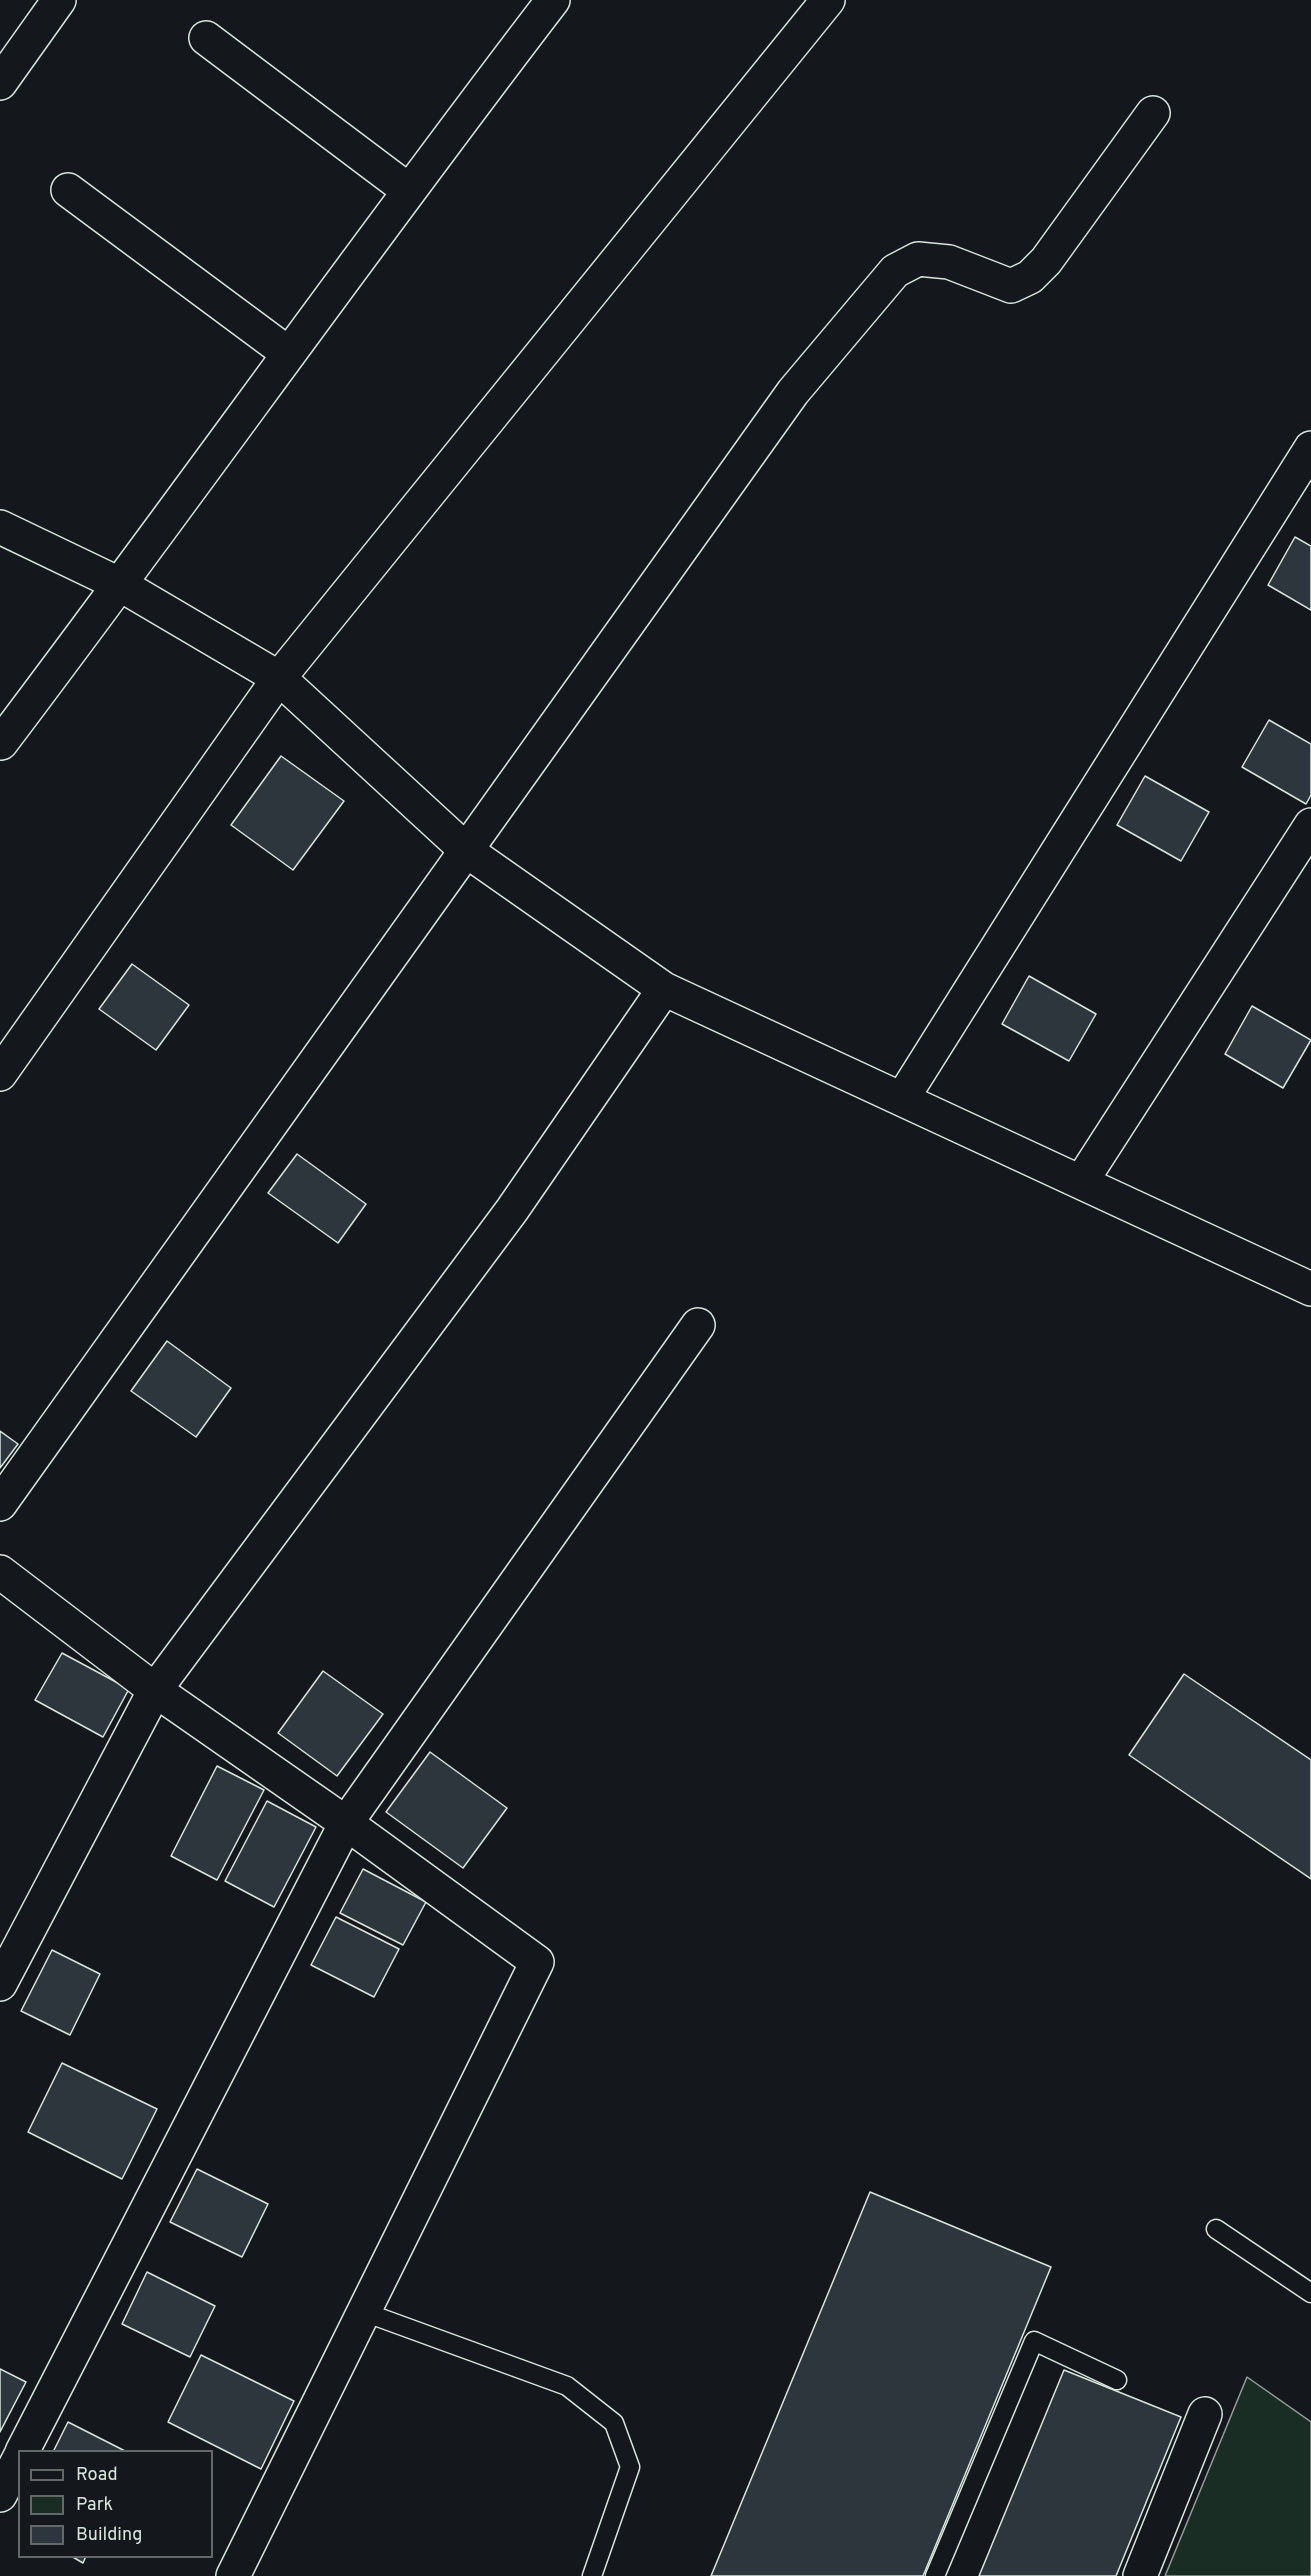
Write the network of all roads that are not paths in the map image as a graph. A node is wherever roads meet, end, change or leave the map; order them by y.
1 (59, 0) edge
2 (553, 0) edge
3 (828, 0) edge
4 (206, 38) dead end
5 (0, 83) edge
6 (1154, 113) dead end
7 (69, 190) dead end
8 (408, 190) junction
9 (289, 354) junction
10 (1311, 448) edge
11 (0, 527) edge
12 (121, 585) junction
13 (279, 678) junction
14 (1, 743) edge
15 (1311, 825) edge
16 (466, 851) junction
17 (664, 989) junction
18 (0, 1074) edge
19 (902, 1099) junction
20 (1081, 1182) junction
21 (1311, 1289) edge
22 (698, 1325) dead end
23 (0, 1504) edge
24 (0, 1572) edge
25 (155, 1690) junction
26 (346, 1823) junction
27 (0, 1984) edge
28 (1216, 2229) dead end
29 (1311, 2293) edge
30 (364, 2312) junction
31 (1118, 2380) dead end
32 (1205, 2414) dead end
33 (23, 2450) edge
34 (18, 2461) edge
35 (0, 2495) edge
36 (233, 2576) edge
37 (592, 2576) edge
38 (935, 2576) edge
39 (1140, 2576) edge

1 - 5 street
2 - 8 street
3 - 13 street
4 - 8 street
6 - 16 street
7 - 9 street
8 - 9 street
9 - 12 street
10 - 19 street
11 - 12 street
12 - 13 street
12 - 14 street
13 - 16 street
13 - 18 street
15 - 20 street
16 - 17 street
16 - 23 street
17 - 19 street
17 - 25 street
19 - 20 street
20 - 21 street
22 - 26 street
24 - 25 street
25 - 26 street
25 - 27 street
26 - 30 street
26 - 33 street
28 - 29 lane
30 - 36 street
30 - 37 lane
31 - 38 lane
32 - 39 street
34 - 35 street

